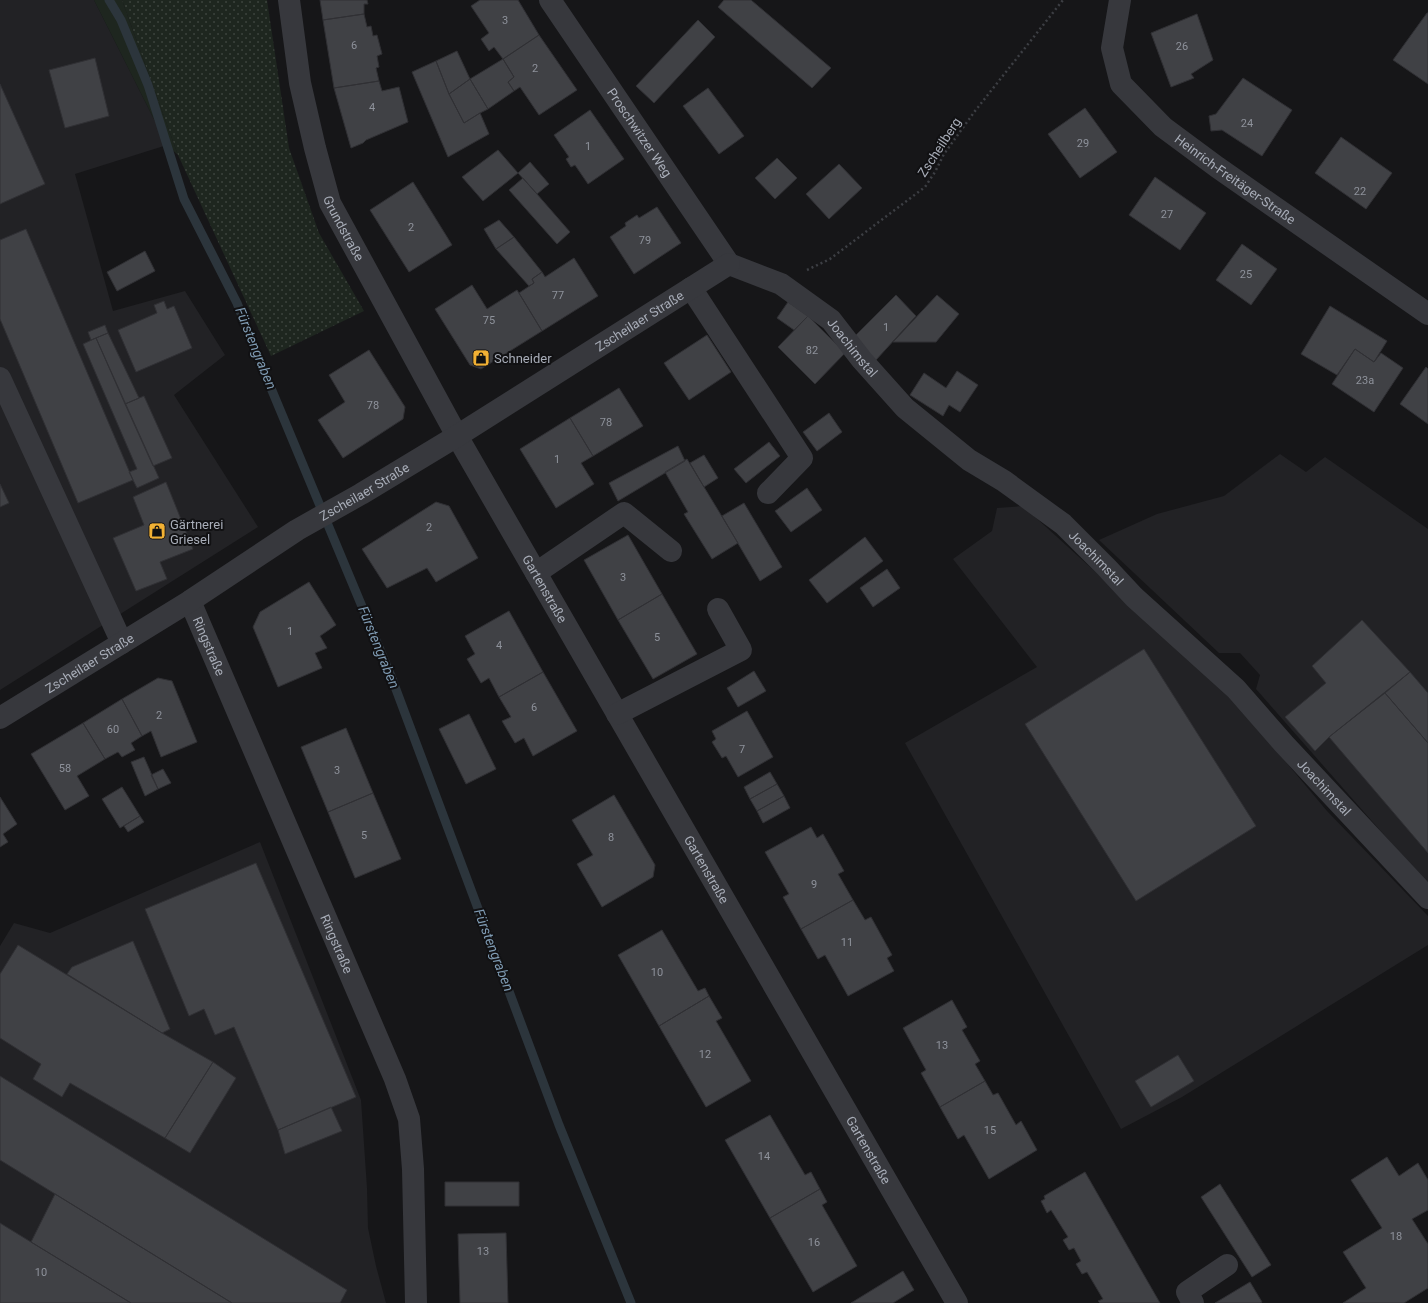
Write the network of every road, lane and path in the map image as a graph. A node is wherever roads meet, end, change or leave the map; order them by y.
1 (289, 0) edge
2 (550, 0) edge
3 (1063, 0) edge
4 (1120, 0) edge
5 (729, 264) junction
6 (781, 284) junction
7 (691, 288) junction
8 (1428, 314) edge
9 (0, 378) edge
10 (456, 436) junction
11 (768, 492) dead end
12 (671, 551) dead end
13 (536, 573) junction
14 (190, 601) junction
15 (718, 609) dead end
16 (122, 643) junction
17 (617, 714) junction
18 (0, 718) edge
19 (1428, 898) edge
20 (1228, 1265) dead end
21 (416, 1303) edge
22 (957, 1303) edge
23 (1193, 1303) edge

1 - 10 street, Grundstraße
2 - 5 street, Proschwitzer Weg
3 - 6 path, Zscheilberg
4 - 8 street, Heinrich-Freitäger-Straße
5 - 6 street, Joachimstal
5 - 7 street, Zscheilaer Straße
6 - 19 street, Joachimstal
7 - 10 street, Zscheilaer Straße
7 - 11 street
9 - 16 street
10 - 13 street, Gartenstraße
10 - 14 street, Zscheilaer Straße
12 - 13 street
13 - 17 street, Gartenstraße
14 - 16 street, Zscheilaer Straße
14 - 21 street, Ringstraße
15 - 17 street
16 - 18 street, Zscheilaer Straße
17 - 22 street, Gartenstraße
20 - 23 street

